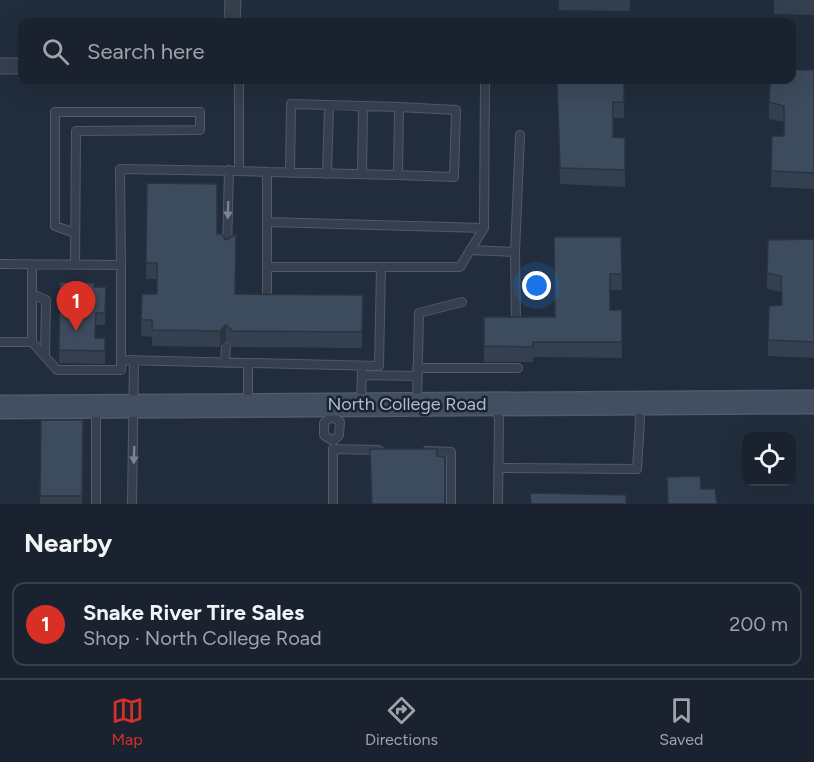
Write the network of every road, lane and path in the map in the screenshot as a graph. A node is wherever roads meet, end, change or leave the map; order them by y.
1 (233, 0) edge
2 (232, 18) edge
3 (0, 66) edge
4 (18, 66) edge
5 (239, 84) edge
6 (485, 84) edge
7 (329, 106) junction
8 (363, 107) junction
9 (399, 107) junction
10 (520, 135) dead end
11 (230, 170) junction
12 (239, 171) junction
13 (267, 172) junction
14 (290, 173) junction
15 (327, 174) junction
16 (362, 174) junction
17 (398, 175) junction
18 (267, 222) junction
19 (484, 228) junction
20 (75, 233) junction
21 (227, 250) edge
22 (470, 250) junction
23 (515, 252) junction
24 (0, 264) edge
25 (32, 264) junction
26 (75, 265) junction
27 (121, 265) junction
28 (267, 267) junction
29 (381, 267) junction
30 (32, 294) junction
31 (278, 299) edge
32 (462, 302) dead end
33 (516, 324) edge
34 (0, 342) edge
35 (33, 342) junction
36 (226, 347) dead end
37 (45, 356) junction
38 (121, 360) junction
39 (134, 360) junction
40 (225, 363) junction
41 (248, 363) junction
42 (362, 366) junction
43 (518, 368) dead end
44 (417, 372) junction
45 (362, 375) junction
46 (814, 402) edge
47 (637, 403) junction
48 (417, 404) junction
49 (494, 404) junction
50 (248, 405) junction
51 (361, 405) junction
52 (96, 406) junction
53 (135, 406) junction
54 (0, 407) edge
55 (332, 411) junction
56 (333, 445) junction
57 (392, 450) edge
58 (416, 451) edge
59 (498, 468) junction
60 (96, 504) edge
61 (132, 504) edge
62 (333, 504) edge
63 (451, 504) edge
64 (498, 504) edge

1 - 2 street
3 - 4 street
5 - 12 lane
6 - 19 lane
7 - 8 lane
7 - 14 lane
7 - 15 lane
8 - 9 lane
8 - 16 lane
9 - 17 lane
9 - 17 lane
10 - 23 lane
11 - 12 lane
11 -> 21 lane
11 - 27 lane
12 - 13 lane
13 - 14 lane
13 - 18 lane
14 - 15 lane
15 - 16 lane
16 - 17 lane
18 - 19 lane
18 - 28 lane
19 - 22 lane
20 - 20 lane
20 - 26 lane
22 - 23 lane
22 - 29 lane
23 - 33 lane
24 - 25 lane
25 - 26 lane
25 - 30 lane
26 - 27 lane
27 - 38 lane
28 - 29 lane
28 - 31 lane
29 - 42 lane
30 - 35 lane
30 - 37 lane
32 - 44 lane
34 - 35 lane
35 - 37 lane
36 - 40 lane
37 - 38 lane
38 - 39 lane
39 - 40 lane
39 - 53 lane
40 - 41 lane
41 - 42 lane
41 - 50 lane
42 - 45 lane
43 - 44 lane
44 - 45 lane
44 - 48 lane
45 - 51 lane
46 - 47 main road, North College Road
47 - 49 main road, North College Road
47 - 59 lane
48 - 49 main road, North College Road
48 - 51 main road, North College Road
49 - 59 lane
50 - 53 main road, North College Road
50 - 55 main road, North College Road
51 - 55 main road, North College Road
52 - 53 main road, North College Road
52 - 54 main road, North College Road
52 - 60 lane
53 -> 61 lane
55 - 56 lane
55 - 56 lane
56 - 57 lane
56 - 62 lane
58 - 63 lane
59 - 64 lane

